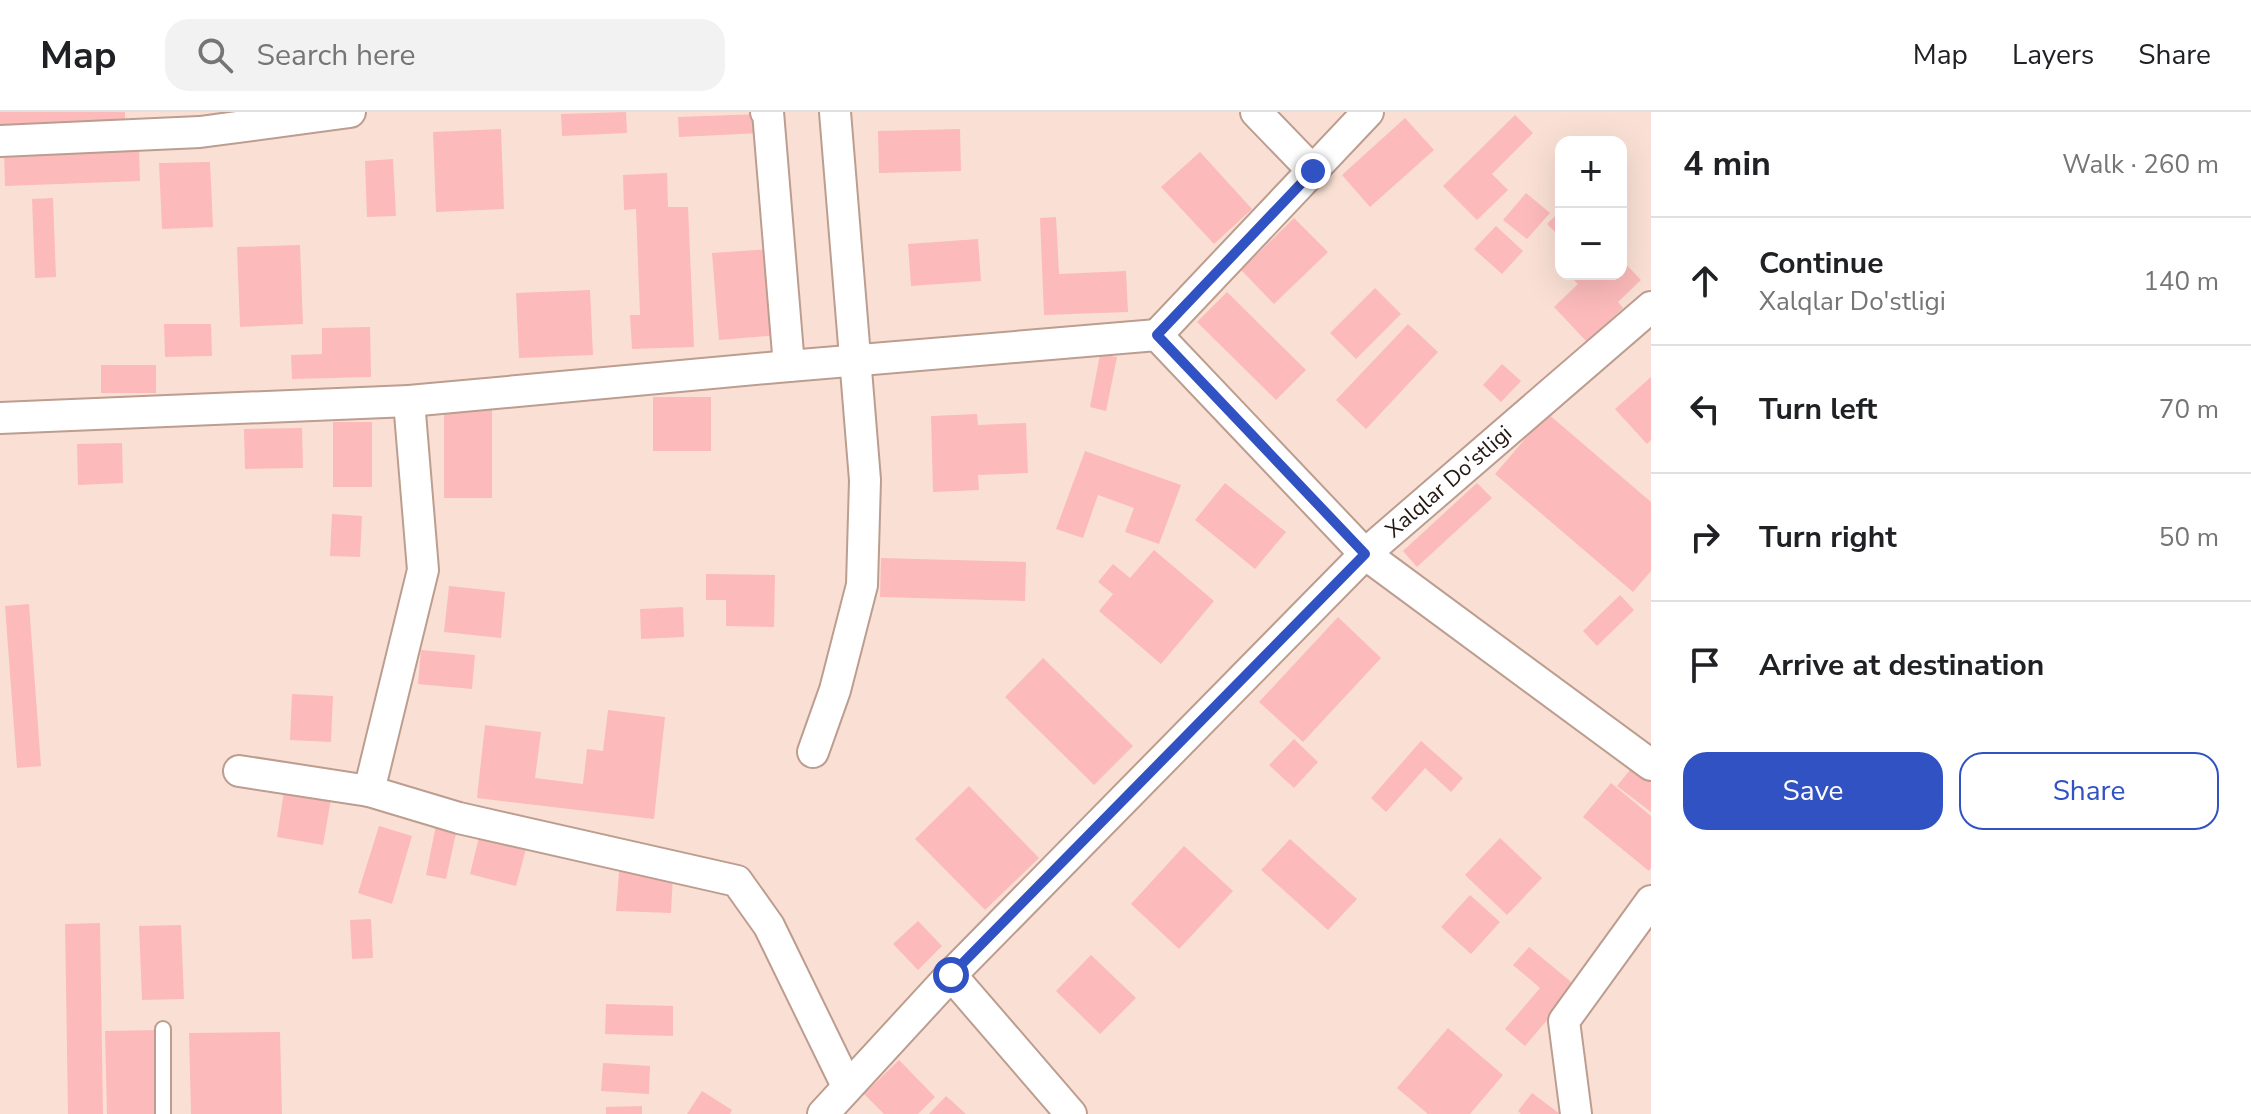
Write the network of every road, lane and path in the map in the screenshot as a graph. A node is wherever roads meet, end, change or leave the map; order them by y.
1 (350, 112) edge
2 (766, 112) edge
3 (835, 112) edge
4 (1256, 112) edge
5 (1368, 112) edge
6 (0, 141) edge
7 (1313, 171) junction
8 (1651, 307) edge
9 (1157, 335) junction
10 (855, 360) junction
11 (789, 366) junction
12 (409, 401) junction
13 (0, 418) edge
14 (1365, 554) junction
15 (813, 752) dead end
16 (1651, 765) edge
17 (239, 771) dead end
18 (369, 791) junction
19 (1651, 901) edge
20 (951, 975) junction
21 (163, 1029) dead end
22 (847, 1086) junction
23 (163, 1114) edge
24 (823, 1114) edge
25 (1071, 1114) edge
26 (1576, 1114) edge

1 - 6 street
2 - 11 street
3 - 10 street
4 - 7 street
5 - 7 street
7 - 9 street
8 - 14 street, Xalqlar Do'stligi
9 - 10 street
9 - 14 street
10 - 11 street
10 - 15 street
11 - 12 street
12 - 13 street
12 - 18 street
14 - 16 street
14 - 20 street, Xalqlar Do'stligi
17 - 18 street
18 - 22 street
19 - 26 street
20 - 22 street, Xalqlar Do'stligi
20 - 25 street
21 - 23 lane
22 - 24 street, Xalqlar Do'stligi

